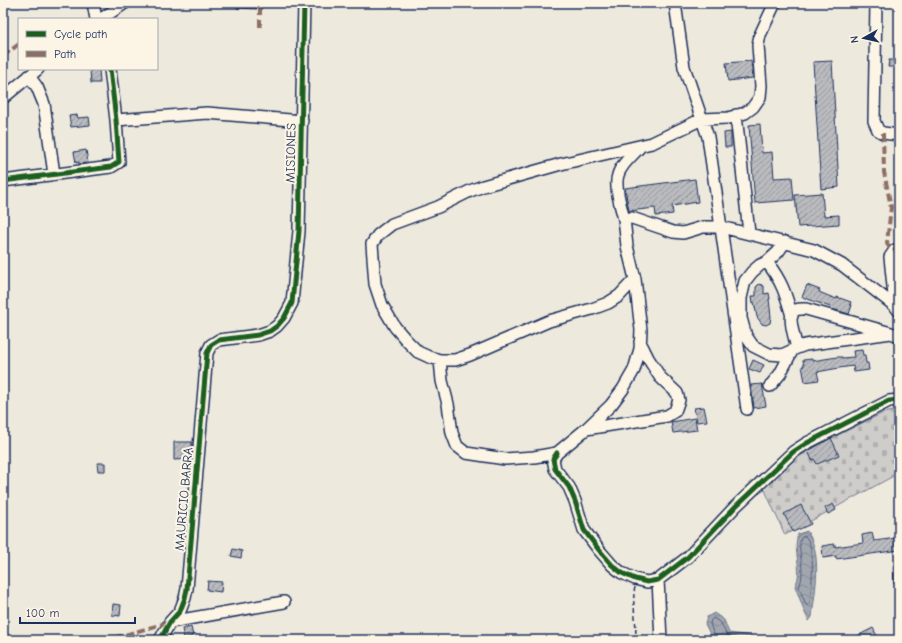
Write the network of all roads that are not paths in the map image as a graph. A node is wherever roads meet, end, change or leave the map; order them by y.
1 (93, 3) edge
2 (125, 3) edge
3 (304, 3) edge
4 (675, 3) edge
5 (775, 3) edge
6 (876, 3) edge
7 (96, 18) edge
8 (102, 18) edge
9 (110, 70) edge
10 (33, 72) edge
11 (3, 98) edge
12 (736, 115) junction
13 (702, 119) junction
14 (116, 120) junction
15 (302, 121) junction
16 (899, 135) edge
17 (640, 147) junction
18 (54, 174) junction
19 (3, 181) edge
20 (624, 219) junction
21 (721, 227) junction
22 (749, 233) junction
23 (785, 242) junction
24 (897, 250) edge
25 (767, 262) junction
26 (635, 280) junction
27 (897, 308) edge
28 (792, 316) junction
29 (895, 334) edge
30 (640, 342) junction
31 (794, 349) junction
32 (207, 353) joint
33 (440, 360) junction
34 (770, 386) dead end
35 (899, 400) edge
36 (748, 409) dead end
37 (586, 429) junction
38 (557, 453) junction
39 (658, 580) junction
40 (284, 602) dead end
41 (170, 622) junction
42 (160, 640) edge
43 (661, 640) edge

1 - 7 street
2 - 8 street
3 - 15 street, MISIONES
4 - 13 street
5 - 12 street
6 - 16 street
9 - 14 street
10 - 11 street
10 - 18 street
12 - 13 street
12 - 22 street
13 - 17 street
13 - 21 street
14 - 15 street
14 - 18 street
15 - 32 street, MISIONES
17 - 20 street
17 - 33 street
18 - 19 street
20 - 21 street
20 - 26 street
21 - 22 street
21 - 36 street
22 - 23 street
23 - 25 street
23 - 27 street
24 - 27 street
25 - 28 street
25 - 31 street
26 - 30 street
26 - 33 street
28 - 29 street
28 - 31 street
29 - 31 street
30 - 37 street
30 - 37 street
31 - 34 street
32 - 41 street, MAURICIO BARRA
33 - 38 street
35 - 39 street
37 - 38 street
38 - 39 street
39 - 43 street
40 - 41 street
41 - 42 street, MAURICIO BARRA

